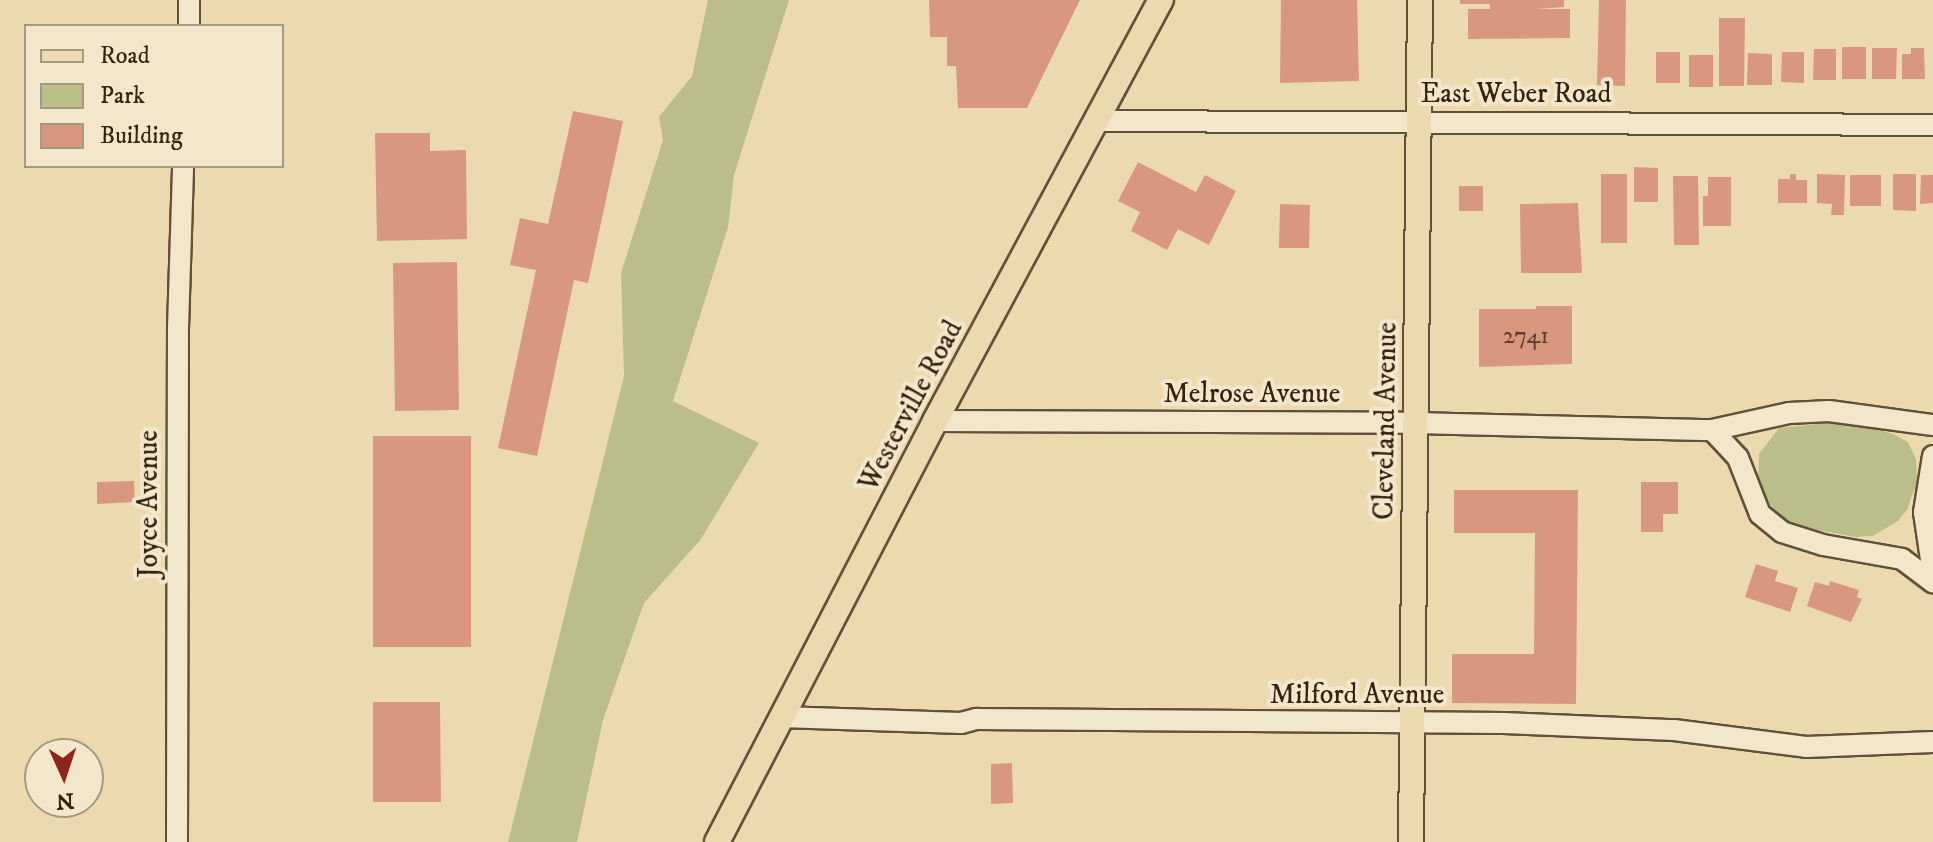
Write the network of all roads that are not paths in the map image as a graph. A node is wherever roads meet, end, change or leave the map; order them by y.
1 (189, 0) edge
2 (1161, 0) edge
3 (1420, 0) edge
4 (189, 24) edge
5 (1098, 121) junction
6 (1421, 122) junction
7 (1933, 125) edge
8 (183, 168) edge
9 (935, 421) junction
10 (1416, 423) junction
11 (1933, 425) edge
12 (1712, 430) junction
13 (1933, 456) edge
14 (1933, 574) edge
15 (1933, 582) edge
16 (781, 717) junction
17 (1412, 722) junction
18 (1933, 742) edge
19 (177, 842) edge
20 (717, 842) edge
21 (1411, 842) edge

1 - 4 street
2 - 5 main road, Westerville Road
3 - 6 main road, Cleveland Avenue
5 - 6 street, East Weber Road
5 - 9 main road, Westerville Road
6 - 7 street, East Weber Road
6 - 10 main road, Cleveland Avenue
8 - 19 street, Joyce Avenue
9 - 10 street, Melrose Avenue
9 - 16 main road, Westerville Road
10 - 12 street, Melrose Avenue
10 - 17 main road, Cleveland Avenue
11 - 12 street, Melrose Avenue
12 - 15 street
13 - 14 street
16 - 17 street, Milford Avenue
16 - 20 main road, Westerville Road
17 - 18 street, Milford Avenue
17 - 21 main road, Cleveland Avenue

